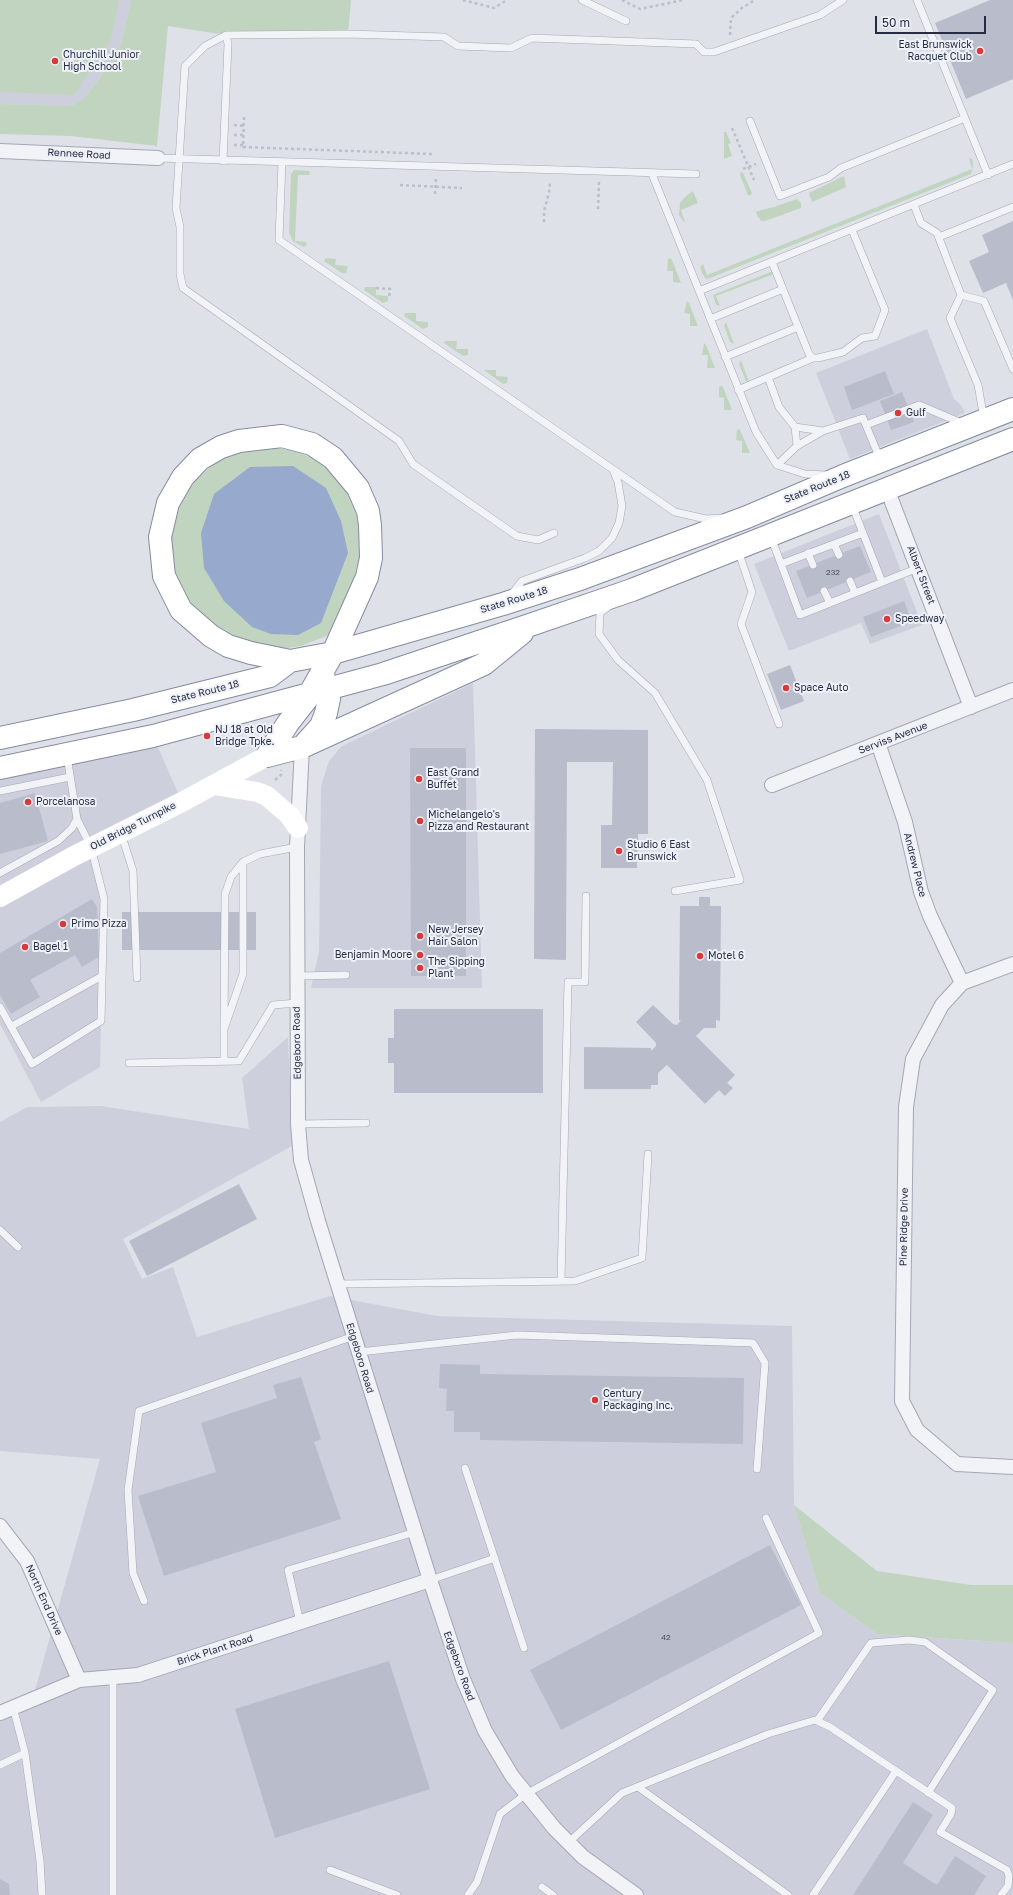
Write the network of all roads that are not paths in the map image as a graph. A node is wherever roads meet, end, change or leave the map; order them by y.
1 (582, 0) edge
2 (843, 0) edge
3 (917, 0) edge
4 (626, 21) dead end
5 (226, 35) junction
6 (965, 118) junction
7 (750, 121) dead end
8 (0, 151) edge
9 (158, 158) joint
10 (179, 159) junction
11 (223, 161) junction
12 (282, 162) junction
13 (1013, 164) edge
14 (652, 174) junction
15 (696, 174) dead end
16 (988, 175) junction
17 (914, 205) junction
18 (1013, 207) edge
19 (852, 230) junction
20 (939, 237) junction
21 (772, 262) junction
22 (783, 289) junction
23 (699, 291) junction
24 (961, 294) junction
25 (710, 319) junction
26 (798, 327) junction
27 (725, 357) junction
28 (813, 358) junction
29 (1013, 369) edge
30 (768, 377) junction
31 (738, 390) junction
32 (1013, 409) edge
33 (978, 424) junction
34 (866, 425) junction
35 (795, 427) junction
36 (823, 431) junction
37 (1013, 439) edge
38 (796, 446) junction
39 (881, 461) junction
40 (777, 465) junction
41 (613, 470) junction
42 (843, 476) junction
43 (887, 489) junction
44 (851, 503) junction
45 (747, 517) junction
46 (554, 533) dead end
47 (863, 533) junction
48 (770, 535) junction
49 (834, 544) junction
50 (737, 548) junction
51 (808, 553) junction
52 (839, 555) dead end
53 (781, 564) junction
54 (813, 565) dead end
55 (918, 568) junction
56 (850, 581) dead end
57 (882, 582) junction
58 (632, 590) junction
59 (824, 591) dead end
60 (855, 593) junction
61 (830, 603) junction
62 (503, 604) junction
63 (530, 625) junction
64 (333, 653) junction
65 (310, 679) junction
66 (1013, 690) edge
67 (971, 707) junction
68 (779, 724) dead end
69 (0, 738) edge
70 (878, 743) junction
71 (302, 747) junction
72 (67, 754) junction
73 (274, 762) junction
74 (0, 768) edge
75 (70, 777) junction
76 (214, 785) junction
77 (772, 785) dead end
78 (0, 791) edge
79 (77, 819) junction
80 (121, 833) junction
81 (298, 838) junction
82 (91, 847) junction
83 (243, 862) junction
84 (0, 873) edge
85 (675, 891) dead end
86 (586, 896) dead end
87 (0, 897) edge
88 (1013, 964) edge
89 (102, 976) junction
90 (297, 976) junction
91 (346, 976) dead end
92 (137, 978) dead end
93 (962, 983) junction
94 (297, 1003) junction
95 (0, 1007) edge
96 (12, 1026) junction
97 (224, 1029) junction
98 (224, 1061) junction
99 (129, 1063) dead end
100 (366, 1123) dead end
101 (298, 1124) junction
102 (648, 1154) dead end
103 (0, 1230) edge
104 (18, 1247) dead end
105 (561, 1281) junction
106 (337, 1284) junction
107 (354, 1336) junction
108 (358, 1352) junction
109 (1013, 1467) edge
110 (465, 1468) dead end
111 (756, 1469) dead end
112 (766, 1518) dead end
113 (0, 1526) edge
114 (414, 1532) junction
115 (495, 1558) junction
116 (430, 1580) junction
117 (144, 1601) dead end
118 (300, 1622) junction
119 (524, 1648) dead end
120 (113, 1677) junction
121 (80, 1680) junction
122 (13, 1707) junction
123 (0, 1713) edge
124 (816, 1720) junction
125 (25, 1753) junction
126 (0, 1765) edge
127 (896, 1772) junction
128 (638, 1787) junction
129 (928, 1793) junction
130 (526, 1794) junction
131 (568, 1843) junction
132 (330, 1870) dead end
133 (542, 1887) dead end
134 (42, 1895) edge
135 (113, 1895) edge
136 (397, 1895) edge
137 (468, 1895) edge
138 (553, 1895) edge
139 (636, 1895) edge
140 (788, 1895) edge
141 (813, 1895) edge
142 (1001, 1895) edge

1 - 4 lane
2 - 5 lane
3 - 6 lane
5 - 10 lane
5 - 11 lane
6 - 7 lane
6 - 16 lane
8 - 9 street, Rennee Road
9 - 10 lane
10 - 11 lane
10 - 46 lane
11 - 12 lane
12 - 14 lane
12 - 41 lane
13 - 16 lane
14 - 15 lane
14 - 23 lane
16 - 17 lane
17 - 19 lane
17 - 20 lane
18 - 20 lane
19 - 21 lane
19 - 28 lane
20 - 24 lane
21 - 22 lane
21 - 23 lane
22 - 25 lane
22 - 26 lane
23 - 25 lane
24 - 29 lane
24 - 33 lane
25 - 27 lane
26 - 27 lane
26 - 28 lane
27 - 31 lane
28 - 30 lane
30 - 31 lane
30 - 35 lane
31 - 40 lane
32 - 33 highway, State Route 18
33 - 34 lane
33 - 39 highway, State Route 18
34 - 36 lane
34 - 39 lane
35 - 36 lane
35 - 38 lane
36 - 38 lane
37 - 43 highway, State Route 18
38 - 40 lane
39 - 42 highway, State Route 18
40 - 42 lane
41 - 45 lane
41 - 62 lane
42 - 45 highway, State Route 18
43 - 44 highway, State Route 18
43 - 55 street, Albert Street
44 - 47 lane
44 - 48 highway, State Route 18
45 - 62 highway, State Route 18
47 - 49 lane
47 - 57 lane
48 - 50 highway, State Route 18
48 - 53 lane
49 - 51 lane
49 - 52 lane
50 - 58 highway, State Route 18
50 - 68 lane
51 - 53 lane
51 - 54 lane
53 - 61 lane
55 - 57 lane
55 - 67 street, Albert Street
56 - 60 lane
57 - 60 lane
58 - 63 highway, State Route 18
58 - 85 lane
59 - 61 lane
60 - 61 lane
62 - 64 highway, State Route 18
63 - 65 highway, State Route 18
63 - 71 highway
64 - 65 highway, State Route 18
64 - 65 highway
65 - 69 highway, State Route 18
65 - 71 highway
65 - 72 highway, State Route 18
65 - 73 highway
66 - 67 street, Serviss Avenue
67 - 70 street, Serviss Avenue
70 - 77 street, Serviss Avenue
70 - 93 street, Andrew Place
71 - 73 highway
71 - 81 street, Edgeboro Road
72 - 74 highway, State Route 18
72 - 75 lane
73 - 76 street, Old Bridge Turnpike
75 - 78 lane
75 - 79 lane
76 - 80 street, Old Bridge Turnpike
76 - 81 street
79 - 82 lane
79 - 84 lane
80 - 82 street, Old Bridge Turnpike
80 - 92 lane
81 - 83 lane
81 - 90 street, Edgeboro Road
82 - 87 street, Old Bridge Turnpike
82 - 89 lane
83 - 97 lane
83 - 97 lane
86 - 105 lane
88 - 93 street, Pine Ridge Drive
89 - 96 lane
89 - 96 lane
90 - 91 lane
90 - 94 street, Edgeboro Road
93 - 109 street, Pine Ridge Drive
94 - 98 lane
94 - 101 street, Edgeboro Road
95 - 96 lane
97 - 98 lane
98 - 99 lane
100 - 101 lane
101 - 106 street, Edgeboro Road
102 - 105 lane
103 - 104 lane
105 - 106 lane
106 - 107 street, Edgeboro Road
107 - 108 street, Edgeboro Road
107 - 117 lane
108 - 111 lane
108 - 114 street, Edgeboro Road
110 - 115 lane
112 - 130 lane
113 - 121 street, North End Drive
114 - 116 street, Edgeboro Road
114 - 118 lane
115 - 116 lane
115 - 119 lane
116 - 118 street, Brick Plant Road
116 - 130 street, Edgeboro Road
118 - 120 street, Brick Plant Road
120 - 121 street, Brick Plant Road
120 - 135 lane
121 - 122 street, Brick Plant Road
122 - 123 street, Brick Plant Road
122 - 125 lane
124 - 127 lane
124 - 128 lane
124 - 129 lane
125 - 126 lane
125 - 134 lane
127 - 129 lane
127 - 141 lane
128 - 131 lane
128 - 140 lane
129 - 142 lane
130 - 131 street, Edgeboro Road
130 - 137 lane
131 - 139 street, Edgeboro Road
132 - 136 lane
133 - 138 lane

